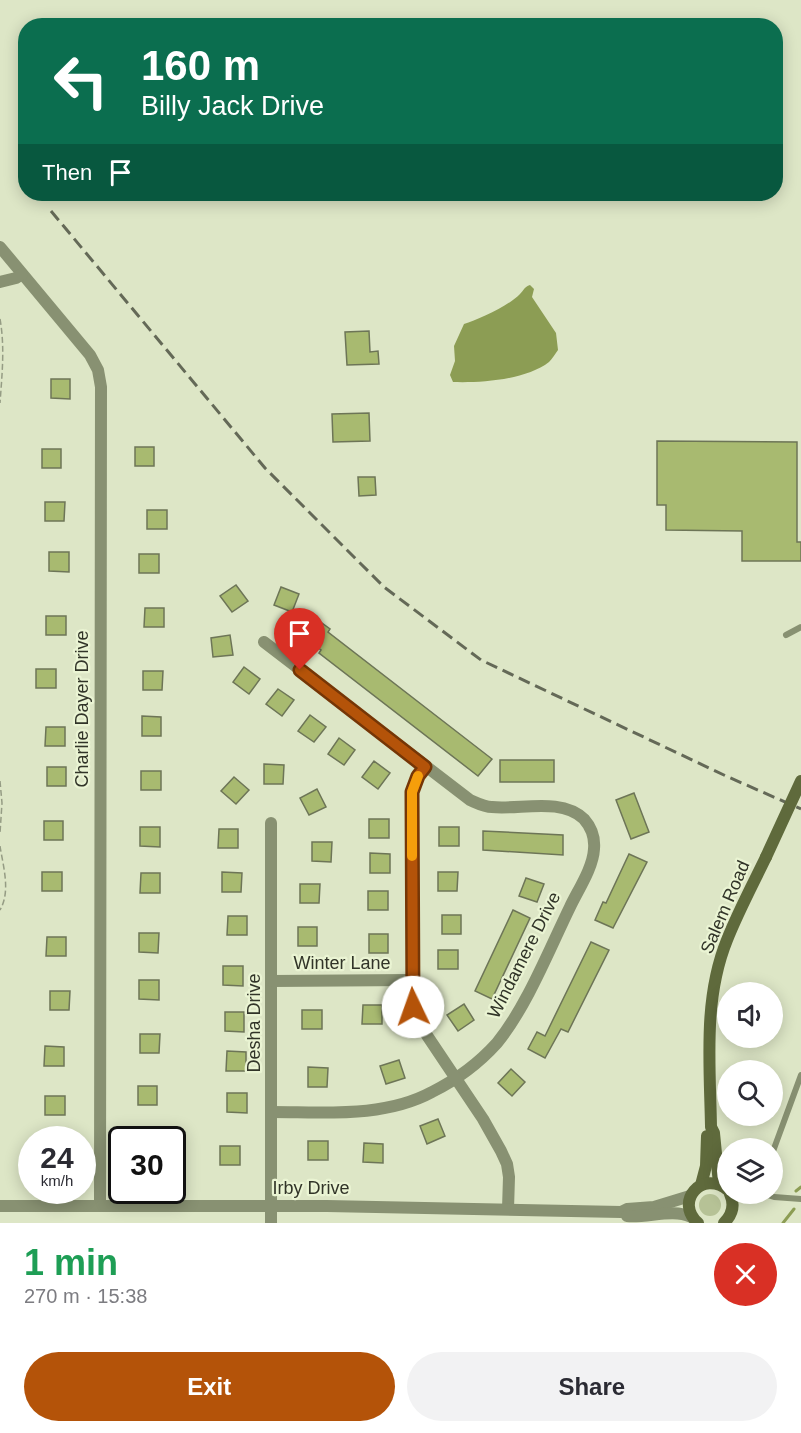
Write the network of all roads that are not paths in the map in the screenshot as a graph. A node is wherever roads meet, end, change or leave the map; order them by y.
1 (0, 247) edge
2 (22, 274) junction
3 (0, 282) edge
4 (801, 627) edge
5 (786, 635) dead end
6 (264, 642) dead end
7 (425, 767) junction
8 (801, 781) edge
9 (271, 823) dead end
10 (272, 981) junction
11 (411, 981) junction
12 (801, 1075) edge
13 (455, 1078) junction
14 (272, 1112) junction
15 (711, 1127) junction
16 (778, 1138) edge
17 (717, 1146) edge
18 (701, 1185) junction
19 (717, 1187) edge
20 (690, 1196) junction
21 (783, 1197) edge
22 (801, 1198) edge
23 (729, 1204) edge
24 (100, 1205) junction
25 (0, 1206) edge
26 (271, 1206) junction
27 (508, 1209) junction
28 (621, 1212) junction
29 (694, 1220) edge
30 (271, 1223) edge
31 (724, 1223) edge

1 - 2 street, Charlie Dayer Drive
2 - 3 street
2 - 24 street, Charlie Dayer Drive
4 - 5 lane
6 - 7 street
7 - 11 street
7 - 13 street, Windamere Drive
8 - 15 main road, Salem Road, bridge
9 - 10 street, Desha Drive
10 - 11 street, Winter Lane
10 - 14 street, Desha Drive
11 - 13 street
12 - 16 lane
13 - 14 street, Windamere Drive
13 - 27 street
14 - 26 street, Desha Drive
15 - 17 main road, Salem Road
15 - 18 main road, Salem Road
18 - 19 main road
18 - 20 main road
20 - 28 street, Irby Drive
20 - 29 main road
21 - 22 lane
23 - 31 main road
24 - 25 street, Irby Drive
24 - 26 street, Irby Drive
26 - 27 street, Irby Drive
26 - 30 street, Desha Drive
27 - 28 street, Irby Drive
28 - 29 street, Irby Drive

